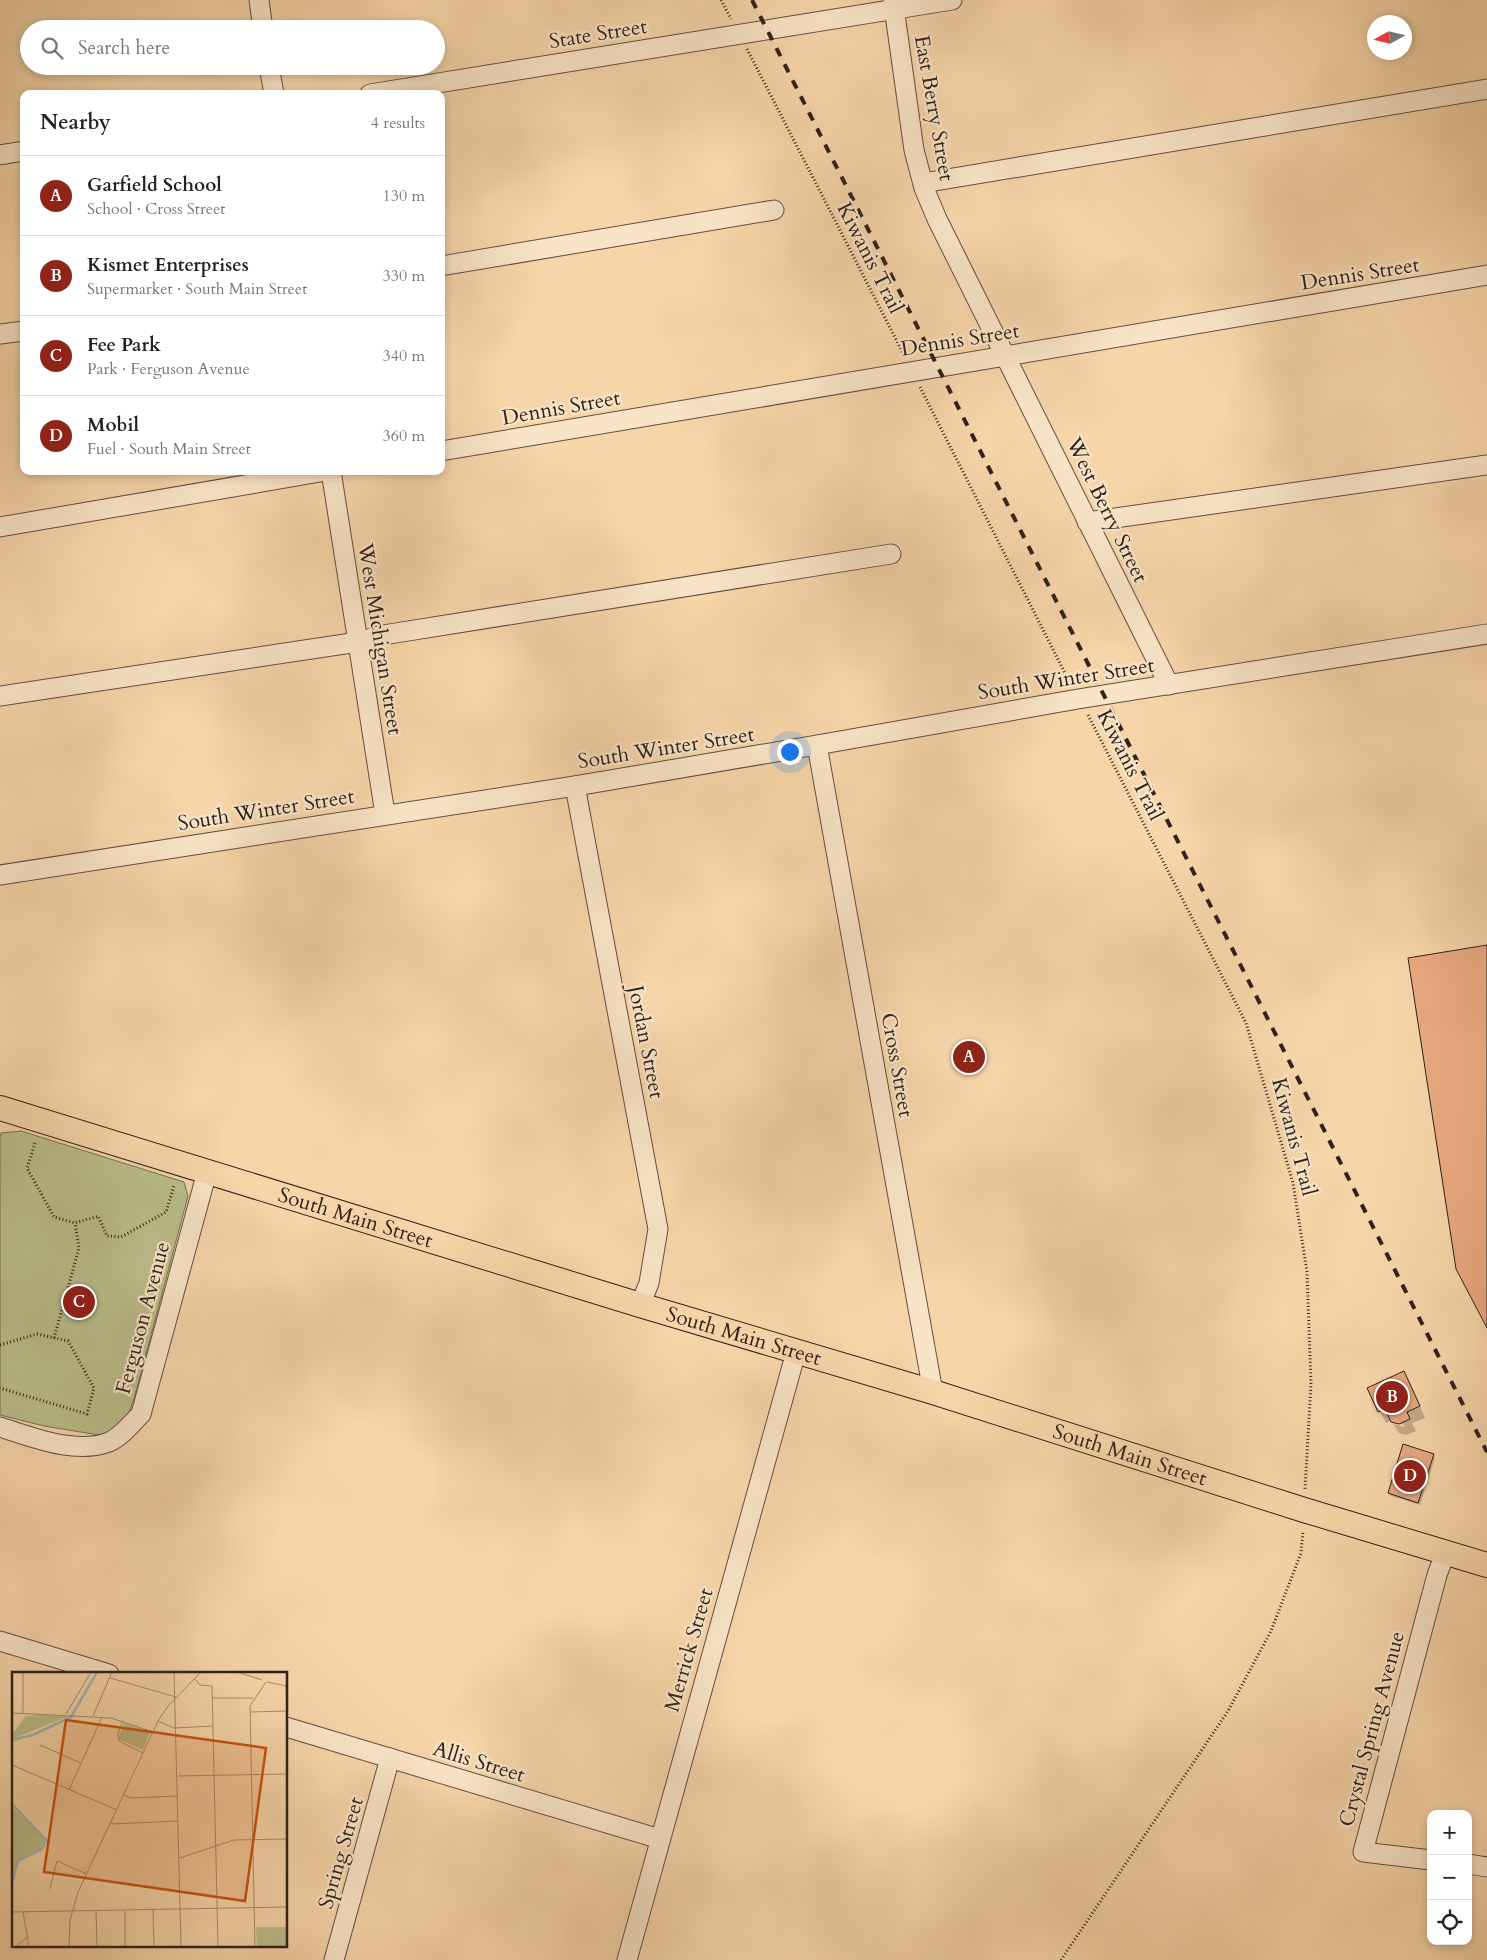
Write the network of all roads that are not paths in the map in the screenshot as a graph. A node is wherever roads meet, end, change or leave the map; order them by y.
1 (259, 0) edge
2 (952, 0) edge
3 (894, 5) edge
4 (262, 20) edge
5 (271, 75) edge
6 (1487, 89) edge
7 (273, 90) edge
8 (395, 90) edge
9 (20, 152) edge
10 (0, 154) edge
11 (923, 183) junction
12 (774, 210) dead end
13 (445, 265) edge
14 (1487, 275) edge
15 (20, 332) edge
16 (0, 334) edge
17 (1005, 356) junction
18 (445, 451) edge
19 (1487, 465) edge
20 (303, 475) edge
21 (332, 475) edge
22 (1087, 522) junction
23 (0, 527) edge
24 (891, 554) dead end
25 (1487, 634) edge
26 (358, 642) junction
27 (1169, 685) junction
28 (0, 696) edge
29 (817, 745) junction
30 (575, 786) junction
31 (385, 814) junction
32 (0, 875) edge
33 (0, 1108) edge
34 (207, 1172) junction
35 (640, 1305) junction
36 (796, 1352) junction
37 (933, 1392) junction
38 (0, 1427) edge
39 (1446, 1551) junction
40 (1487, 1565) edge
41 (0, 1641) edge
42 (102, 1672) edge
43 (288, 1728) edge
44 (390, 1758) junction
45 (660, 1839) junction
46 (1427, 1860) edge
47 (1472, 1865) edge
48 (1487, 1867) edge
49 (334, 1960) edge
50 (627, 1960) edge

1 - 4 street
2 - 3 street, State Street
3 - 8 street, State Street
3 - 11 street, East Berry Street
5 - 7 street
6 - 11 street
9 - 10 street
11 - 17 street, East Berry Street
12 - 13 street
14 - 17 street, Dennis Street
15 - 16 street
17 - 18 street, Dennis Street
17 - 22 street, West Berry Street
19 - 22 street
20 - 23 street
21 - 26 street, West Michigan Street
22 - 27 street, West Berry Street
24 - 26 street
25 - 27 street, South Winter Street
26 - 28 street
26 - 31 street, West Michigan Street
27 - 29 street, South Winter Street
29 - 30 street, South Winter Street
29 - 37 street, Cross Street
30 - 31 street, South Winter Street
30 - 35 street, Jordan Street
31 - 32 street, South Winter Street
33 - 34 main road, South Main Street
34 - 35 main road, South Main Street
34 - 38 street, Ferguson Avenue
35 - 36 main road, South Main Street
36 - 37 main road, South Main Street
36 - 45 street, Merrick Street
37 - 39 main road, South Main Street
39 - 40 main road, South Main Street
39 - 46 street, Crystal Spring Avenue
41 - 42 street
43 - 44 street, Allis Street
44 - 45 street, Allis Street
44 - 49 street, Spring Street
45 - 50 street, Merrick Street
47 - 48 street

